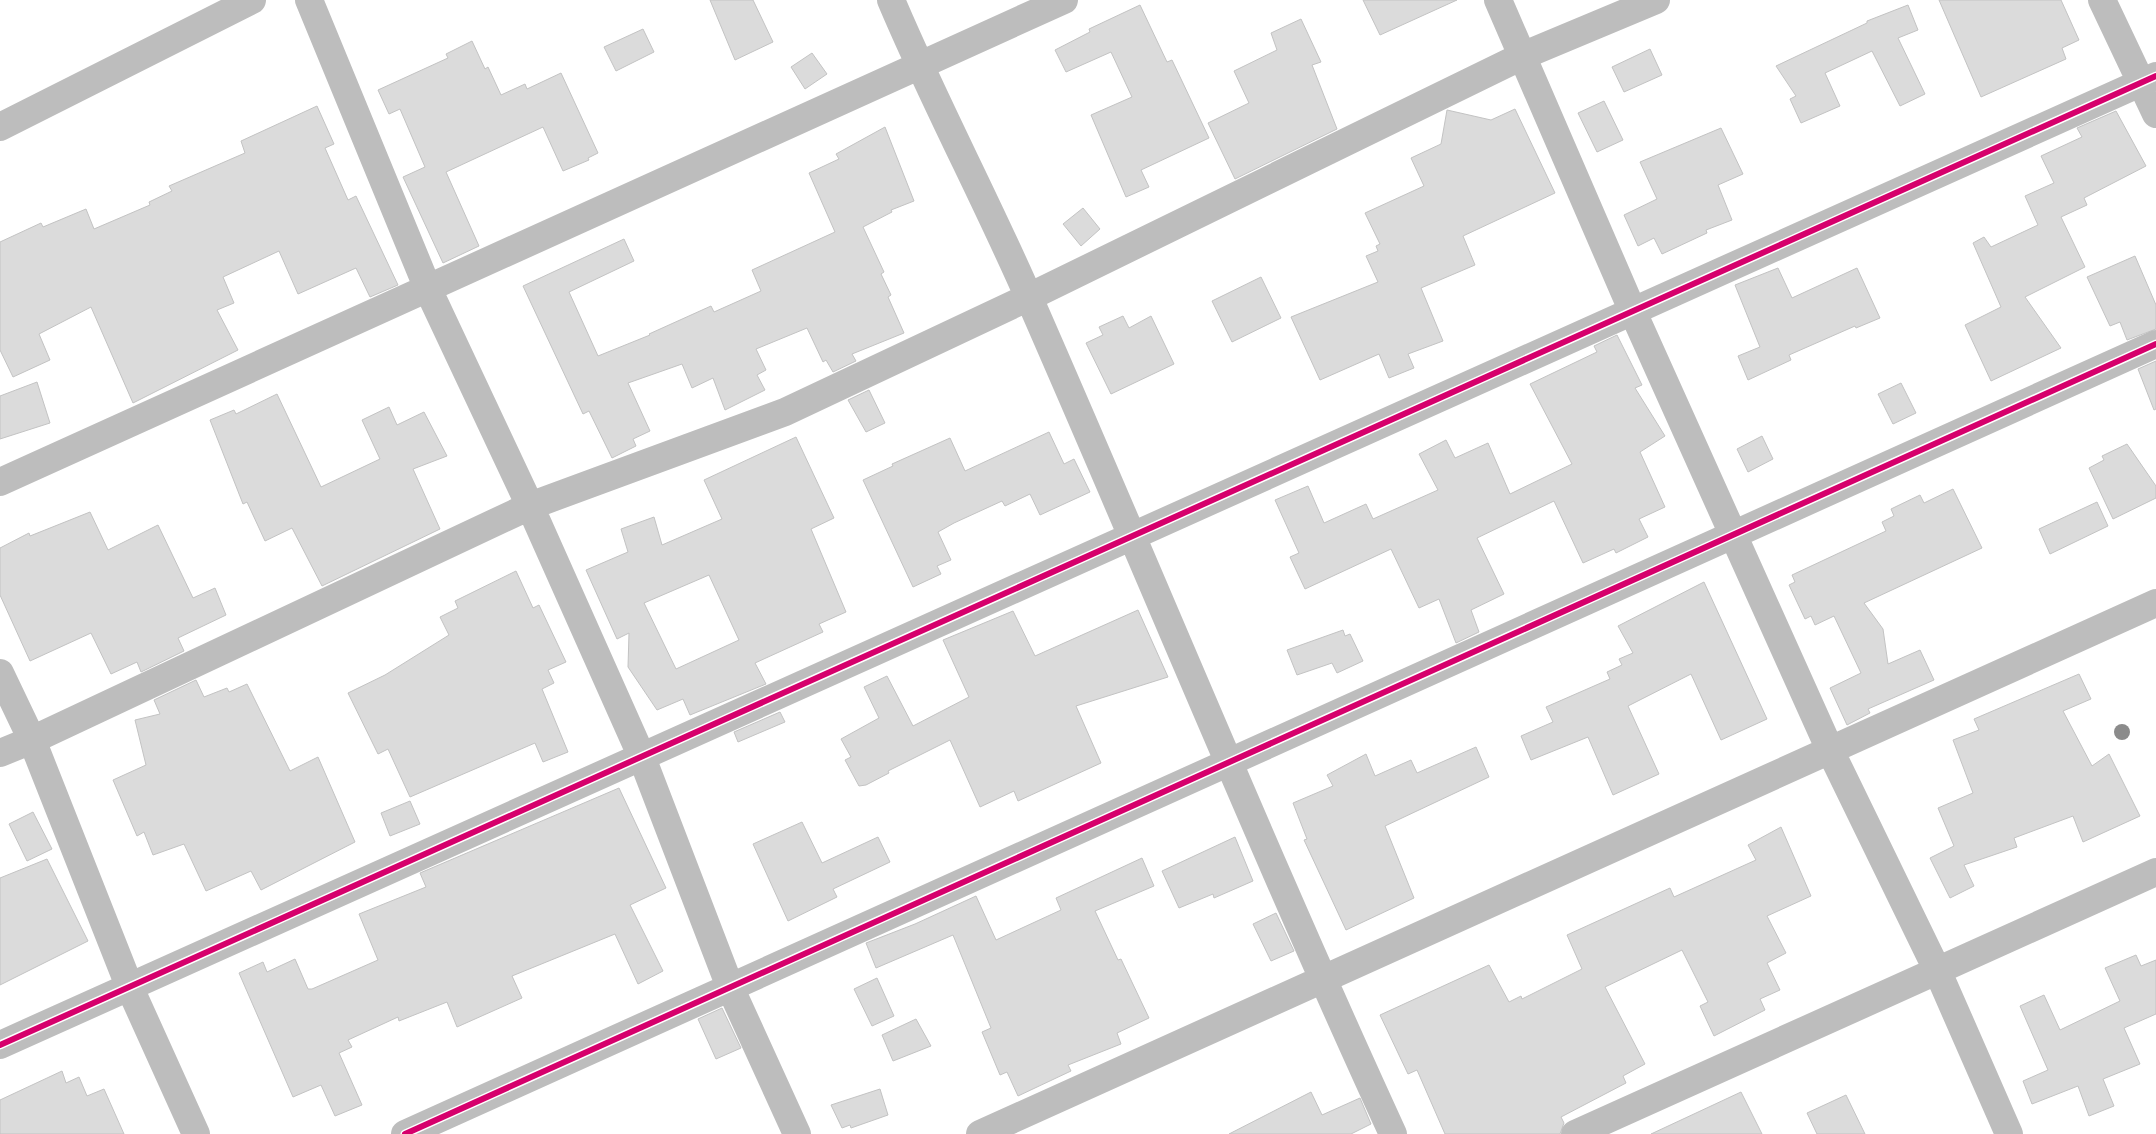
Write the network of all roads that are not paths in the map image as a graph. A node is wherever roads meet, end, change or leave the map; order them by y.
1 (252, 0) edge
2 (309, 0) edge
3 (892, 0) edge
4 (1064, 0) edge
5 (1498, 0) edge
6 (1656, 0) edge
7 (2102, 0) edge
8 (1522, 56) junction
9 (919, 66) junction
10 (2149, 80) edge
11 (2156, 114) edge
12 (0, 127) edge
13 (428, 289) junction
14 (1029, 297) junction
15 (1633, 312) junction
16 (2156, 344) edge
17 (0, 482) edge
18 (530, 506) junction
19 (1734, 533) junction
20 (1131, 538) junction
21 (2156, 602) edge
22 (0, 673) edge
23 (32, 740) junction
24 (1830, 750) junction
25 (0, 753) edge
26 (642, 755) junction
27 (1227, 762) junction
28 (2156, 872) edge
29 (1938, 972) junction
30 (1322, 980) junction
31 (730, 987) junction
32 (130, 988) junction
33 (0, 1045) edge
34 (196, 1134) edge
35 (405, 1134) edge
36 (797, 1134) edge
37 (980, 1134) edge
38 (1393, 1134) edge
39 (1575, 1134) edge
40 (2008, 1134) edge

1 - 12 street
2 - 13 street
3 - 9 street
4 - 9 street
5 - 8 street
6 - 8 street
7 - 10 street
8 - 14 street
8 - 15 street
9 - 13 street
9 - 14 street
10 - 11 street
10 - 15 street
13 - 17 street
13 - 18 street
14 - 18 street
14 - 20 street
15 - 19 street
15 - 20 street
16 - 19 street
18 - 23 street
18 - 26 street
19 - 24 street
19 - 27 street
20 - 26 street
20 - 27 street
21 - 24 street
22 - 23 street
23 - 25 street
23 - 32 street
24 - 29 street
24 - 30 street
26 - 31 street
26 - 32 street
27 - 30 street
27 - 31 street
28 - 29 street
29 - 39 street
29 - 40 street
30 - 37 street
30 - 38 street
31 - 35 street
31 - 36 street
32 - 33 street
32 - 34 street

